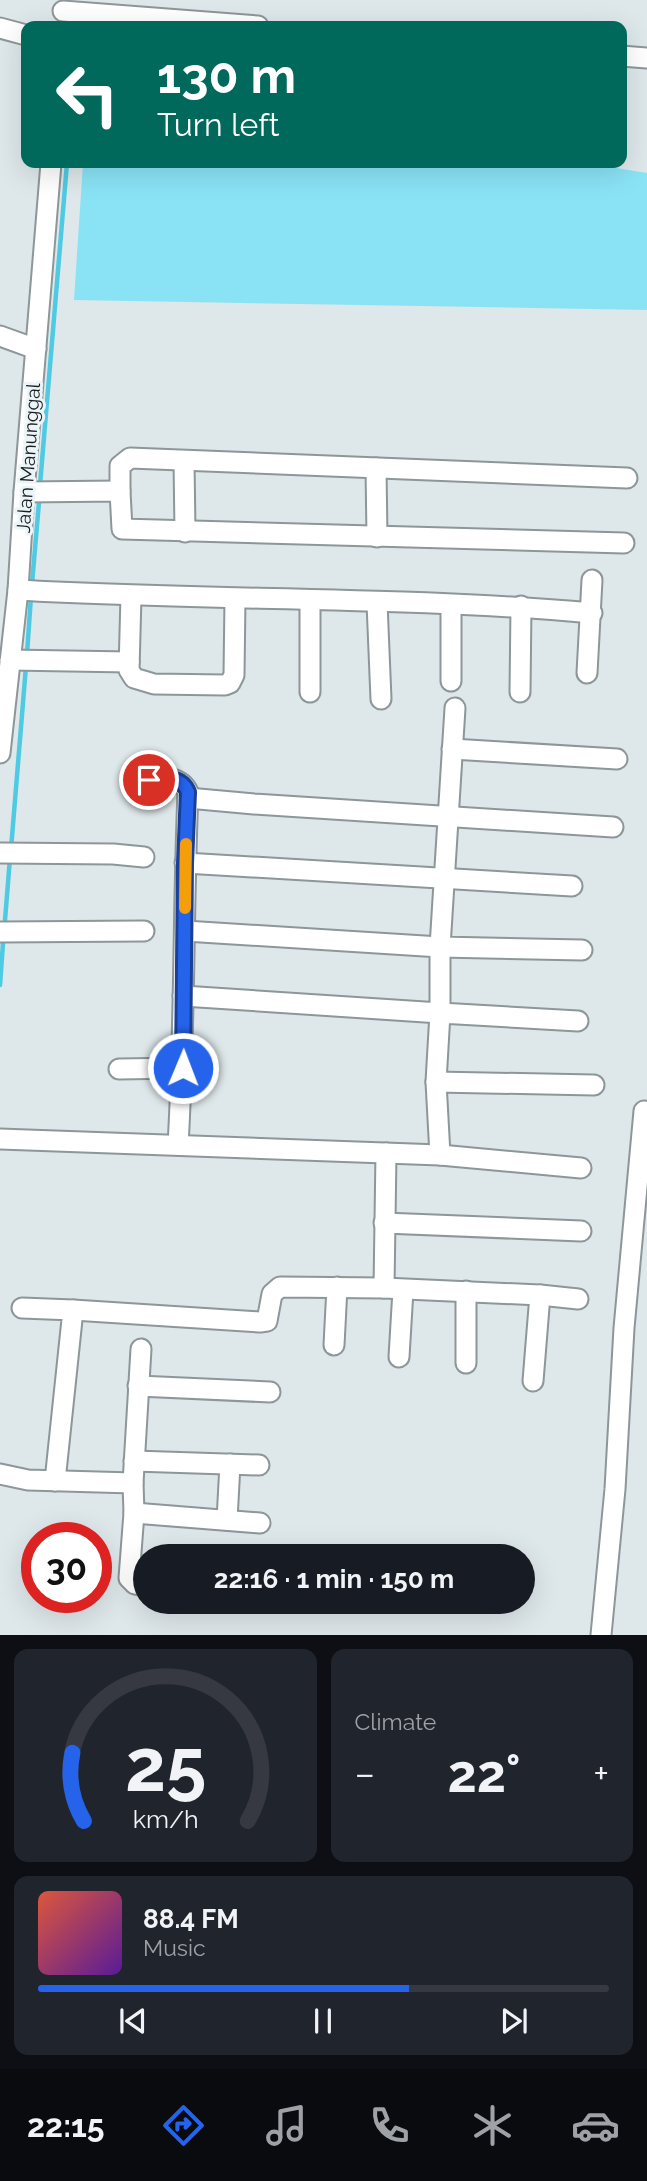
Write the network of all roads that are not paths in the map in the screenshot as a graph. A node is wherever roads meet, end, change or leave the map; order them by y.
1 (63, 12) edge
2 (188, 21) edge
3 (0, 28) edge
4 (21, 34) edge
5 (627, 56) edge
6 (647, 58) edge
7 (51, 168) edge
8 (0, 336) edge
9 (36, 349) junction
10 (184, 461) junction
11 (376, 468) junction
12 (627, 478) dead end
13 (121, 491) junction
14 (24, 492) junction
15 (185, 532) junction
16 (377, 537) junction
17 (624, 543) dead end
18 (592, 580) dead end
19 (18, 590) junction
20 (131, 596) junction
21 (235, 599) junction
22 (310, 601) junction
23 (377, 603) junction
24 (451, 605) junction
25 (521, 606) junction
26 (592, 613) junction
27 (10, 660) junction
28 (130, 662) junction
29 (587, 673) dead end
30 (451, 681) dead end
31 (310, 692) dead end
32 (520, 692) dead end
33 (381, 699) dead end
34 (455, 708) dead end
35 (1, 718) edge
36 (452, 749) junction
37 (0, 753) edge
38 (617, 759) dead end
39 (149, 780) dead end
40 (188, 798) junction
41 (450, 815) junction
42 (613, 827) dead end
43 (0, 853) edge
44 (145, 857) dead end
45 (185, 863) junction
46 (443, 878) junction
47 (572, 886) dead end
48 (144, 930) dead end
49 (185, 931) junction
50 (0, 932) edge
51 (440, 947) junction
52 (582, 950) dead end
53 (183, 996) junction
54 (440, 1013) junction
55 (578, 1021) dead end
56 (183, 1068) junction
57 (119, 1069) dead end
58 (436, 1082) junction
59 (594, 1085) dead end
60 (644, 1111) dead end
61 (0, 1139) edge
62 (178, 1145) junction
63 (386, 1153) junction
64 (440, 1155) junction
65 (581, 1168) dead end
66 (384, 1223) junction
67 (581, 1231) dead end
68 (337, 1287) junction
69 (394, 1289) junction
70 (466, 1291) junction
71 (540, 1294) junction
72 (578, 1299) dead end
73 (22, 1308) dead end
74 (73, 1310) junction
75 (334, 1345) dead end
76 (141, 1349) dead end
77 (399, 1357) dead end
78 (466, 1363) dead end
79 (533, 1381) dead end
80 (138, 1386) junction
81 (270, 1392) dead end
82 (134, 1461) junction
83 (230, 1464) junction
84 (259, 1465) dead end
85 (0, 1474) edge
86 (55, 1481) junction
87 (133, 1483) junction
88 (134, 1513) junction
89 (228, 1520) junction
90 (260, 1523) dead end
91 (133, 1582) edge
92 (601, 1635) edge

1 - 2 street
3 - 4 street
5 - 6 street
7 - 9 street, Jalan Manunggal
8 - 9 street
9 - 14 street, Jalan Manunggal
10 - 11 street
10 - 13 street
10 - 15 street
11 - 12 street
11 - 16 street
13 - 14 street
13 - 15 street
14 - 19 street, Jalan Manunggal
15 - 16 street
16 - 17 street
18 - 26 street
19 - 20 street
19 - 27 street, Jalan Manunggal
20 - 21 street
20 - 28 street
21 - 22 street
21 - 28 street
22 - 23 street
22 - 31 street
23 - 24 street
23 - 33 street
24 - 25 street
24 - 30 street
25 - 26 street
25 - 32 street
26 - 29 street
27 - 28 street
27 - 35 street, Jalan Manunggal
34 - 36 street
35 - 37 street, Jalan Manunggal
36 - 38 street
36 - 41 street
39 - 40 street
40 - 41 street
40 - 45 street
41 - 42 street
41 - 46 street
43 - 44 street
45 - 46 street
45 - 49 street
46 - 47 street
46 - 51 street
48 - 50 street
49 - 51 street
49 - 53 street
51 - 52 street
51 - 54 street
53 - 54 street
53 - 56 street
54 - 55 street
54 - 58 street
56 - 57 street
56 - 62 street
58 - 59 street
58 - 64 street
60 - 92 street
61 - 62 street
62 - 63 street
63 - 64 street
63 - 66 street
64 - 65 street
66 - 67 street
66 - 69 street
68 - 69 street
68 - 74 street
68 - 75 street
69 - 70 street
69 - 77 street
70 - 71 street
70 - 78 street
71 - 72 street
71 - 79 street
73 - 74 street
74 - 86 street
76 - 80 street
80 - 81 street
80 - 82 street
82 - 83 street
82 - 87 street
83 - 84 street
83 - 89 street
85 - 86 street
86 - 87 street
87 - 88 street
88 - 89 street
88 - 91 street
89 - 90 street

